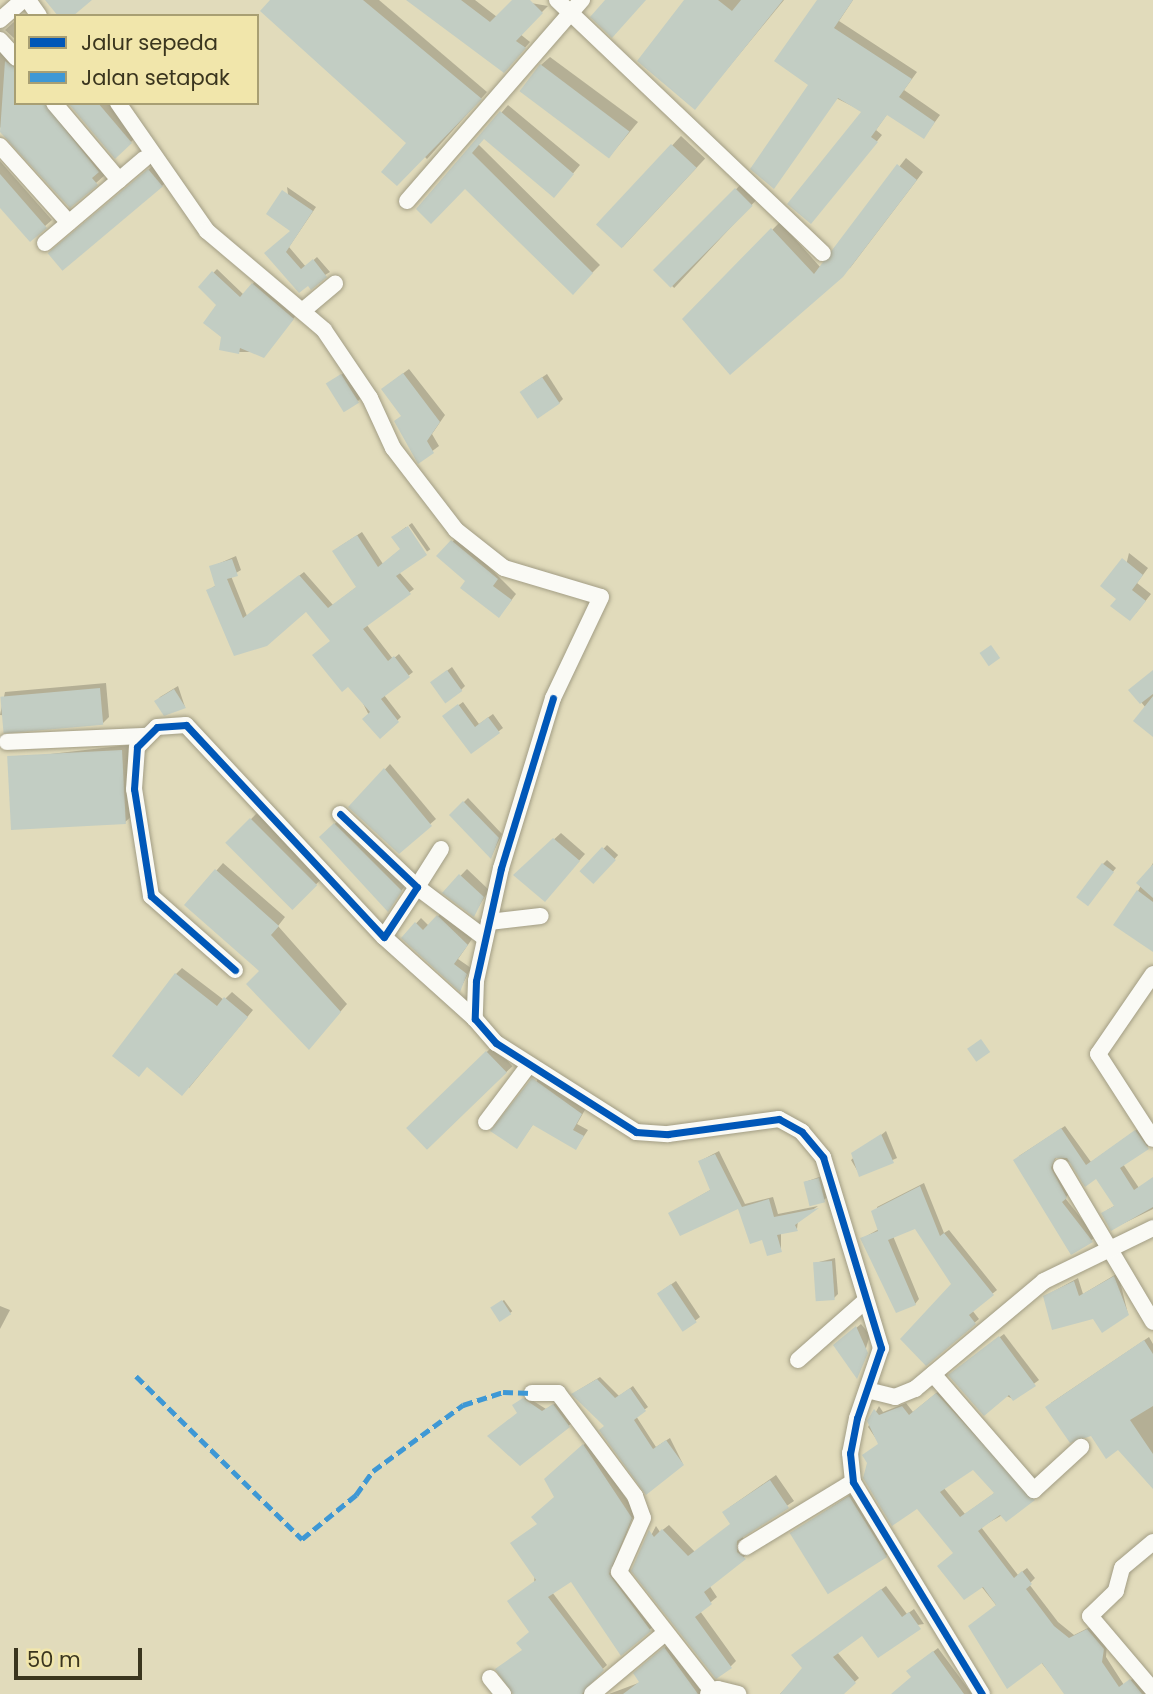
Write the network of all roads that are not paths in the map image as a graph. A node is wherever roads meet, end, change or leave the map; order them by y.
1 (23, 0) edge
2 (557, 0) edge
3 (583, 0) edge
4 (570, 14) junction
5 (0, 20) edge
6 (0, 40) edge
7 (14, 56) edge
8 (56, 105) edge
9 (119, 105) edge
10 (0, 146) edge
11 (144, 159) dead end
12 (119, 180) junction
13 (407, 201) dead end
14 (69, 223) junction
15 (45, 243) dead end
16 (823, 253) dead end
17 (335, 284) dead end
18 (306, 308) junction
19 (146, 736) junction
20 (7, 742) dead end
21 (340, 814) dead end
22 (441, 849) dead end
23 (417, 887) junction
24 (541, 916) dead end
25 (489, 922) junction
26 (384, 937) junction
27 (485, 938) junction
28 (235, 970) dead end
29 (1153, 974) edge
30 (475, 1019) junction
31 (529, 1065) junction
32 (486, 1122) dead end
33 (1153, 1139) edge
34 (1061, 1167) dead end
35 (1153, 1228) edge
36 (1114, 1248) junction
37 (865, 1301) junction
38 (1153, 1322) edge
39 (798, 1360) dead end
40 (933, 1374) junction
41 (871, 1391) junction
42 (532, 1393) dead end
43 (1081, 1447) dead end
44 (853, 1482) junction
45 (1153, 1542) edge
46 (746, 1547) dead end
47 (665, 1633) junction
48 (490, 1678) dead end
49 (1153, 1690) edge
50 (710, 1692) edge
51 (503, 1694) edge
52 (592, 1694) edge
53 (738, 1694) edge
54 (982, 1694) edge

1 - 5 street
2 - 4 street
3 - 4 street
4 - 13 street
4 - 16 street
6 - 7 street
8 - 12 street
9 - 18 street
10 - 14 street
11 - 12 street
12 - 14 street
14 - 15 street
17 - 18 street
18 - 25 street
19 - 20 street
19 - 26 street
19 - 28 street
21 - 23 street
22 - 23 street
23 - 26 street
23 - 27 street
24 - 25 street
25 - 27 street
26 - 30 street
27 - 30 street
29 - 33 street
30 - 31 street
31 - 32 street
31 - 37 street
34 - 36 street
35 - 36 street
36 - 38 street
36 - 40 street
37 - 39 street
37 - 41 street
40 - 41 street
40 - 43 street
41 - 44 street
42 - 47 street
44 - 46 street
44 - 54 street
45 - 49 street
47 - 50 street
47 - 52 street
48 - 51 street
50 - 53 street

